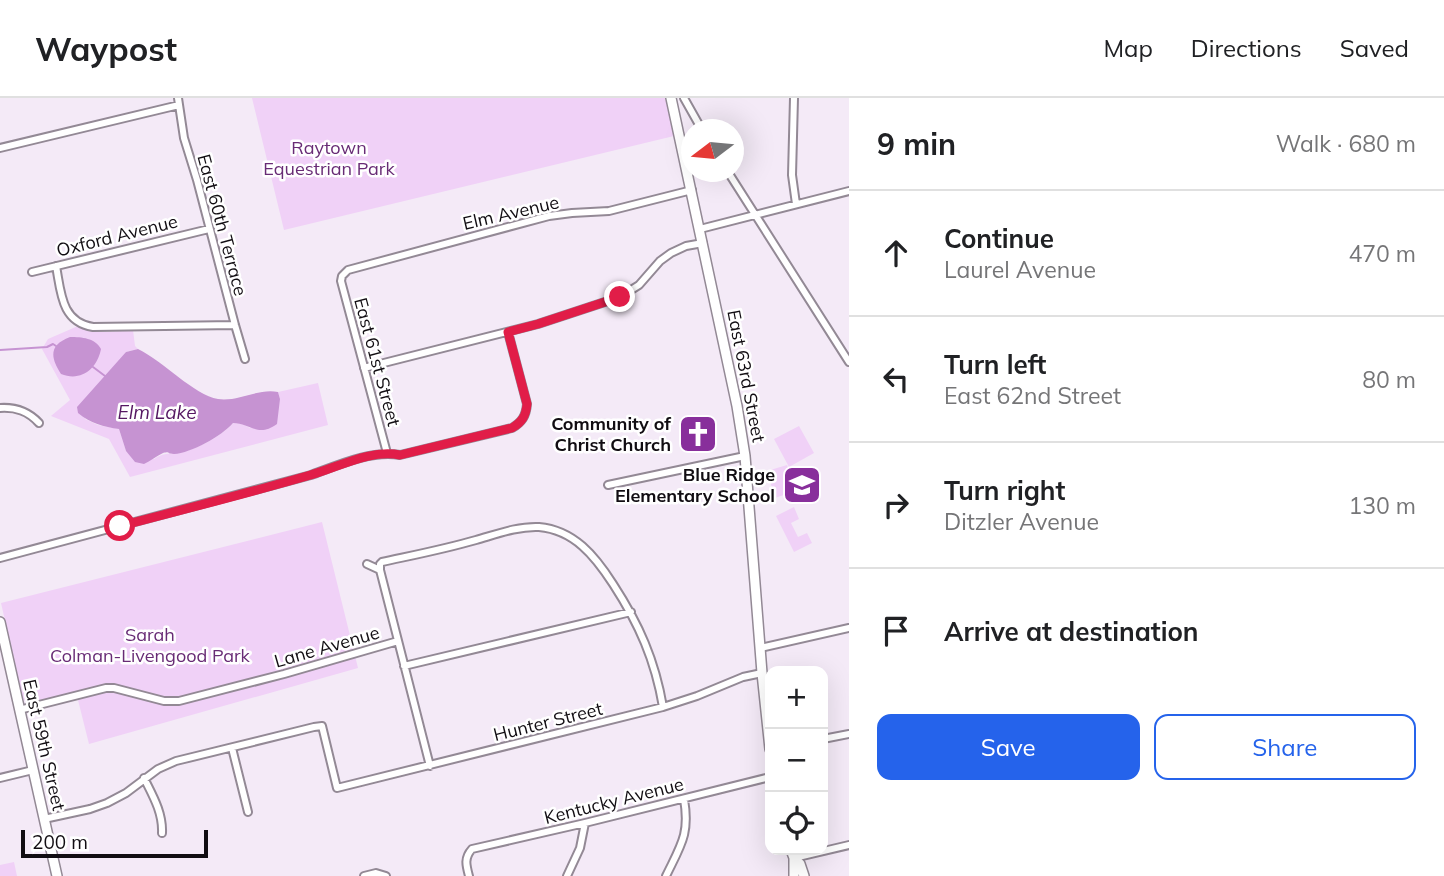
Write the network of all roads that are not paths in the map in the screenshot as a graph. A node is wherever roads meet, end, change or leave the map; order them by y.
1 (671, 98) edge
2 (684, 98) edge
3 (794, 98) edge
4 (179, 101) edge
5 (696, 119) edge
6 (0, 148) edge
7 (734, 182) edge
8 (692, 190) junction
9 (849, 191) edge
10 (796, 204) junction
11 (755, 215) junction
12 (209, 229) junction
13 (700, 229) junction
14 (703, 243) junction
15 (56, 266) junction
16 (32, 272) dead end
17 (342, 278) joint
18 (235, 326) junction
19 (508, 332) junction
20 (245, 359) dead end
21 (849, 362) edge
22 (364, 368) junction
23 (0, 408) edge
24 (39, 423) dead end
25 (387, 453) junction
26 (745, 456) junction
27 (608, 485) dead end
28 (0, 558) edge
29 (367, 564) dead end
30 (380, 570) junction
31 (631, 612) junction
32 (0, 622) edge
33 (849, 628) edge
34 (398, 641) junction
35 (760, 648) junction
36 (4, 662) edge
37 (404, 666) junction
38 (762, 673) junction
39 (663, 707) junction
40 (19, 710) junction
41 (768, 729) edge
42 (849, 734) edge
43 (828, 738) edge
44 (232, 748) junction
45 (430, 766) junction
46 (33, 770) junction
47 (0, 778) edge
48 (144, 778) junction
49 (765, 778) edge
50 (684, 799) junction
51 (248, 812) dead end
52 (44, 819) junction
53 (584, 823) junction
54 (162, 833) dead end
55 (849, 845) edge
56 (828, 848) edge
57 (793, 855) edge
58 (794, 855) edge
59 (57, 876) edge
60 (364, 876) edge
61 (386, 876) edge
62 (469, 876) edge
63 (567, 876) edge
64 (666, 876) edge
65 (794, 876) edge
66 (804, 876) edge

1 - 8 main road, East 63rd Street
2 - 5 street
3 - 10 street
4 - 6 street
4 - 12 street, East 60th Terrace
7 - 11 street
8 - 13 main road, East 63rd Street
8 - 17 street, Elm Avenue
9 - 10 street
10 - 11 street
11 - 13 street
11 - 21 street
12 - 15 street, Oxford Avenue
12 - 18 street, East 60th Terrace
13 - 14 main road, East 63rd Street
14 - 19 street
14 - 26 main road, East 63rd Street
15 - 16 street, Oxford Avenue
15 - 18 street
17 - 22 street, East 61st Street
18 - 20 street, East 60th Terrace
19 - 22 street
19 - 25 street
22 - 25 street, East 61st Street
23 - 24 street
25 - 28 street
26 - 27 street
26 - 35 main road, East 63rd Street
29 - 30 street
30 - 31 street
30 - 34 street
31 - 37 street
31 - 39 street
32 - 36 main road, East 59th Street
33 - 35 street
34 - 37 street
34 - 40 street, Lane Avenue
35 - 38 main road, East 63rd Street
36 - 40 main road, East 59th Street
37 - 45 street
38 - 39 street, Hunter Street
38 - 41 main road, East 63rd Street
39 - 45 street, Hunter Street
40 - 46 main road, East 59th Street
42 - 43 street
44 - 45 street, Hunter Street
44 - 48 street
44 - 51 street
46 - 47 street
46 - 52 main road, East 59th Street
48 - 52 street
48 - 54 street
49 - 50 street, Kentucky Avenue
50 - 53 street, Kentucky Avenue
50 - 64 street
52 - 59 main road, East 59th Street
53 - 62 street, Kentucky Avenue
53 - 63 street
55 - 56 street
57 - 65 main road
58 - 66 main road
60 - 61 street

